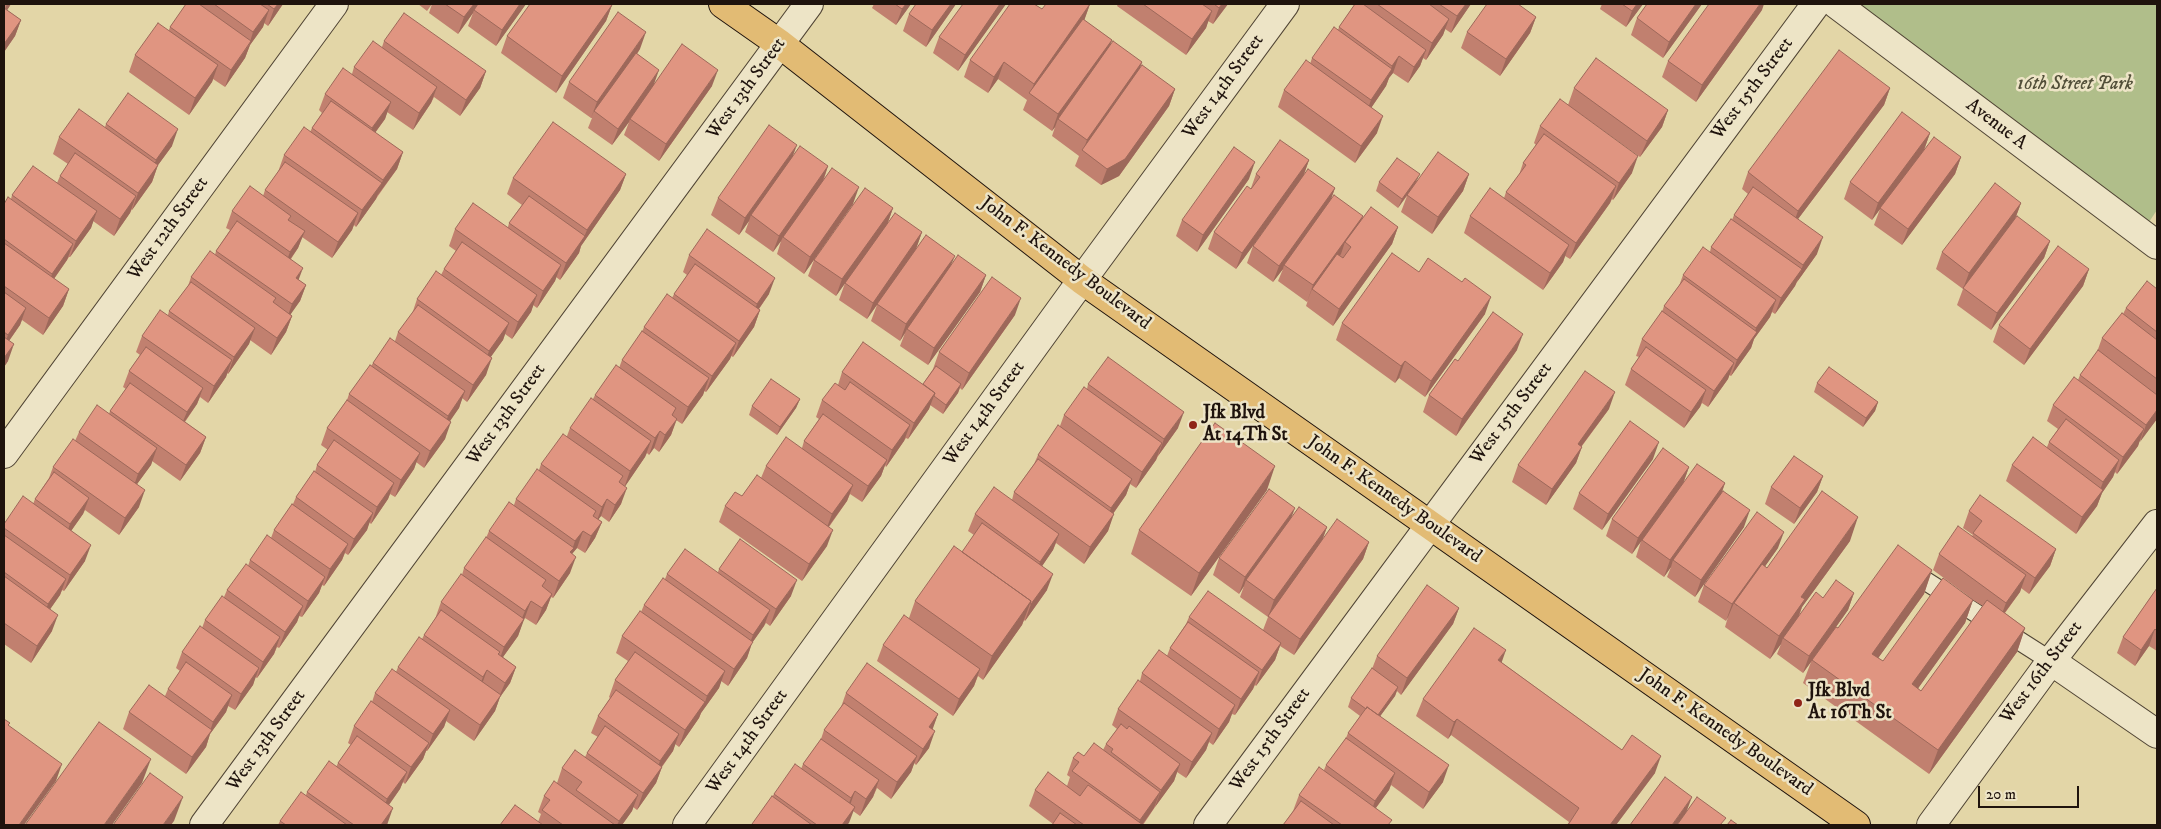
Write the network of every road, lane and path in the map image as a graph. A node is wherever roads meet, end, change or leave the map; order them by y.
1 (334, 4) edge
2 (723, 4) edge
3 (809, 4) edge
4 (1285, 4) edge
5 (1816, 4) edge
6 (1836, 4) edge
7 (780, 44) junction
8 (2157, 245) edge
9 (1082, 280) junction
10 (4, 454) edge
11 (2157, 524) edge
12 (1430, 525) junction
13 (1910, 570) edge
14 (2050, 661) junction
15 (2157, 734) edge
16 (204, 825) edge
17 (688, 825) edge
18 (1208, 825) edge
19 (1856, 825) edge
20 (1931, 825) edge

1 - 10 street, West 12th Street
2 - 7 main road, John F. Kennedy Boulevard
3 - 7 street, West 13th Street
4 - 9 street, West 14th Street
5 - 12 street, West 15th Street
6 - 8 street, Avenue A
7 - 9 main road, John F. Kennedy Boulevard
7 - 16 street, West 13th Street
9 - 12 main road, John F. Kennedy Boulevard
9 - 17 street, West 14th Street
11 - 14 street, West 16th Street
12 - 18 street, West 15th Street
12 - 19 main road, John F. Kennedy Boulevard
13 - 14 lane
14 - 15 street
14 - 20 street, West 16th Street

